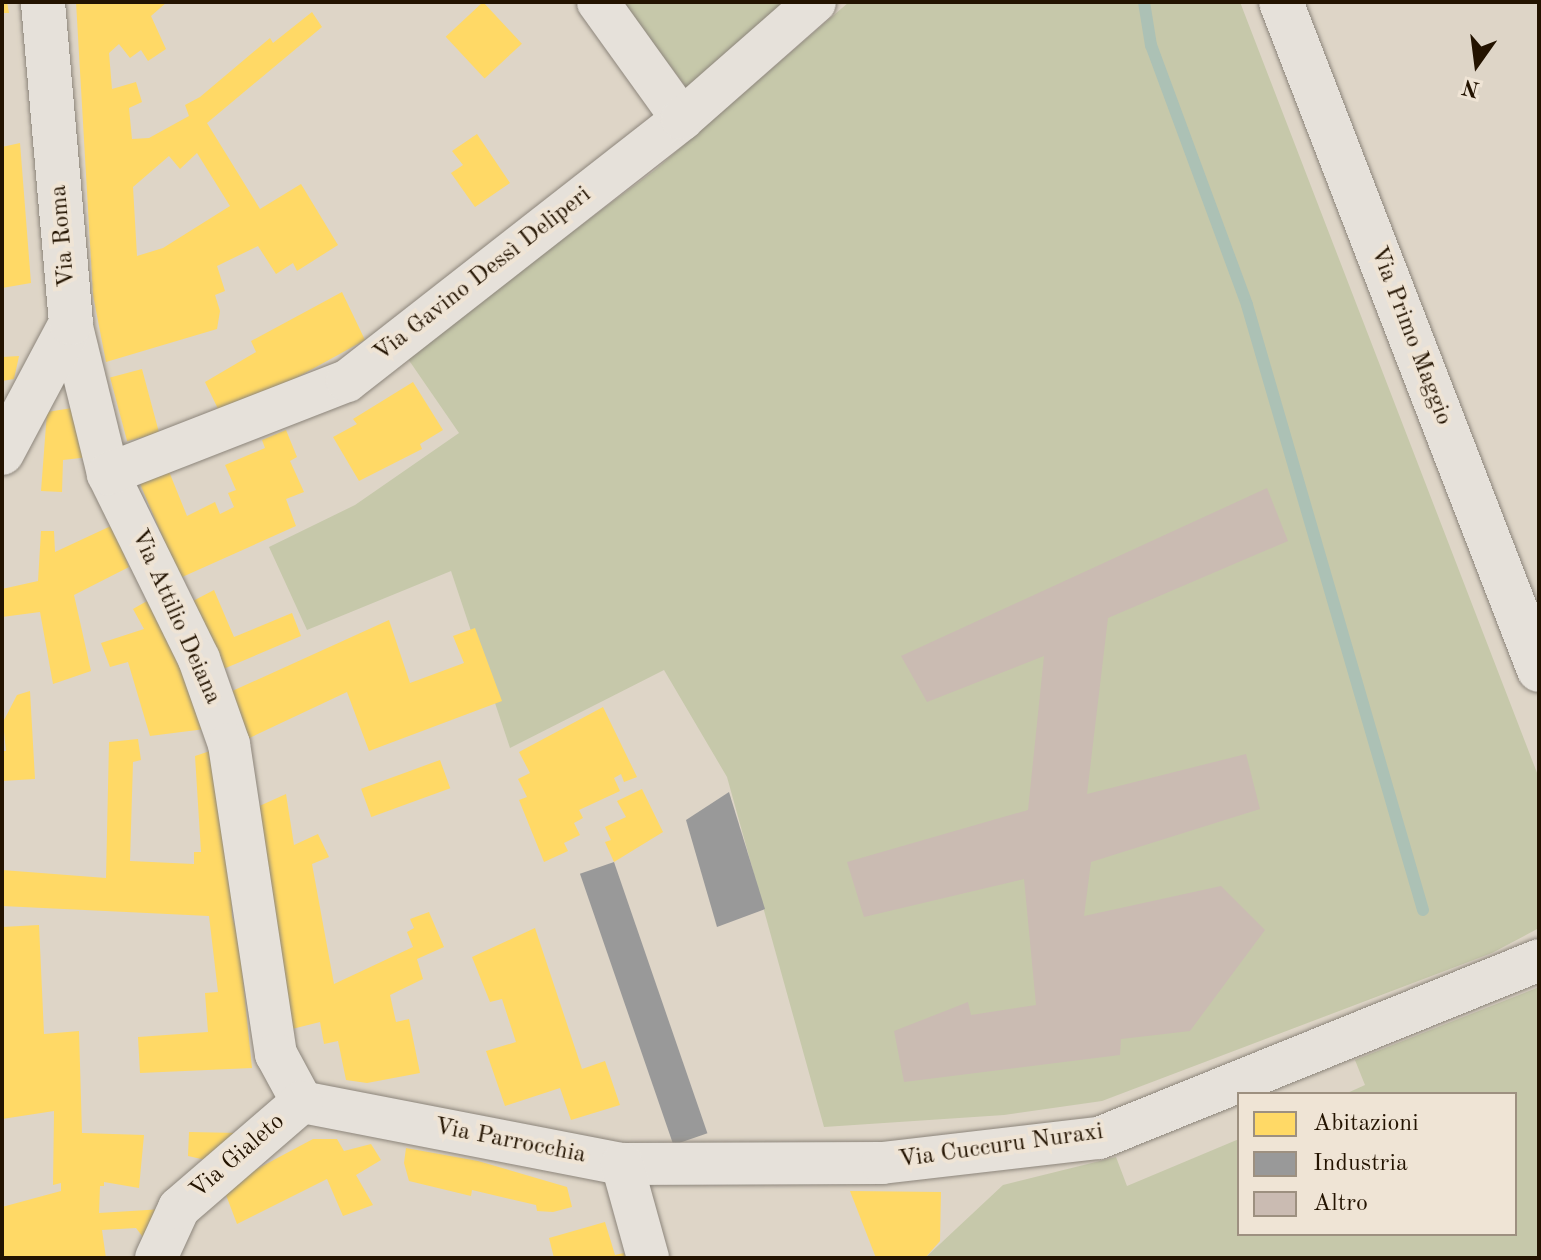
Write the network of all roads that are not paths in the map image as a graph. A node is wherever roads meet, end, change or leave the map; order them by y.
1 (43, 2) edge
2 (598, 2) edge
3 (815, 2) edge
4 (1281, 2) edge
5 (682, 119) junction
6 (71, 323) junction
7 (2, 453) edge
8 (108, 474) junction
9 (1539, 670) edge
10 (1539, 960) edge
11 (302, 1102) junction
12 (622, 1164) junction
13 (156, 1258) edge
14 (648, 1258) edge

1 - 6 street, Via Roma
2 - 5 street
3 - 5 street, Via Gavino Dessì Deliperi
4 - 9 street, Via Primo Maggio
5 - 8 street, Via Gavino Dessì Deliperi
6 - 7 street, Via Roma
6 - 8 street, Via Attilio Deiana
8 - 11 street, Via Attilio Deiana
10 - 12 street, Via Cuccuru Nuraxi
11 - 12 street, Via Parrocchia
11 - 13 street, Via Gialeto
12 - 14 street

